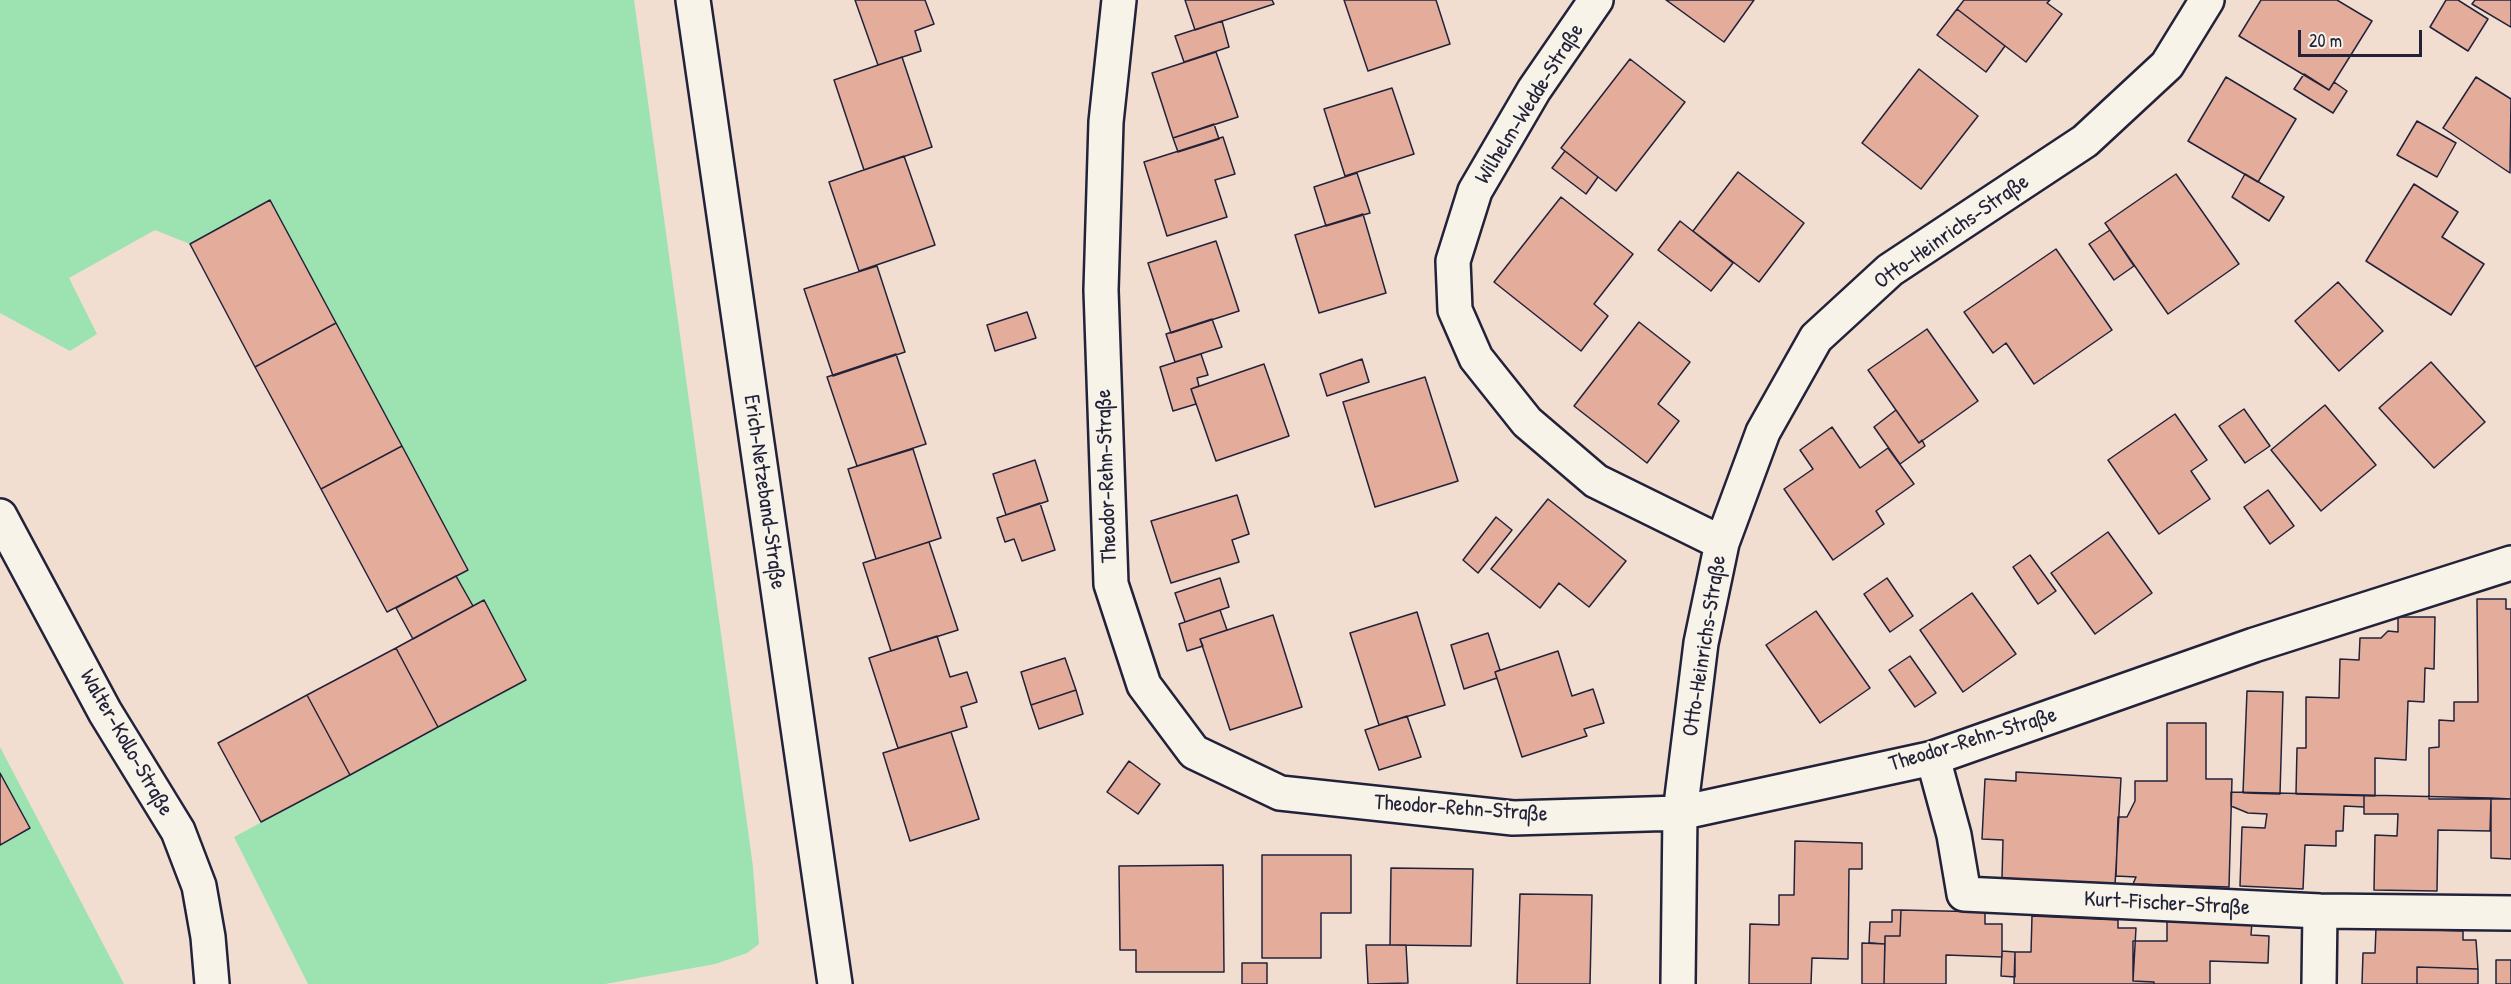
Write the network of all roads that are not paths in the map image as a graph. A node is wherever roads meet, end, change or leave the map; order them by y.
1 (693, 0) edge
2 (1119, 0) edge
3 (1596, 0) edge
4 (2207, 0) edge
5 (0, 516) edge
6 (1722, 543) junction
7 (2511, 563) edge
8 (1933, 758) junction
9 (1680, 813) junction
10 (2320, 911) junction
11 (2511, 913) edge
12 (212, 984) edge
13 (835, 984) edge
14 (1678, 984) edge
15 (2319, 984) edge

1 - 13 street, Erich-Netzeband-Straße
2 - 9 street, Theodor-Rehn-Straße
3 - 6 street, Wilhelm-Wedde-Straße
4 - 6 street, Otto-Heinrichs-Straße
5 - 12 street, Walter-Kollo-Straße
6 - 9 street, Otto-Heinrichs-Straße
7 - 8 street, Theodor-Rehn-Straße
8 - 9 street, Theodor-Rehn-Straße
8 - 10 street, Kurt-Fischer-Straße
9 - 14 street, Otto-Heinrichs-Straße
10 - 11 street, Kurt-Fischer-Straße
10 - 15 street

